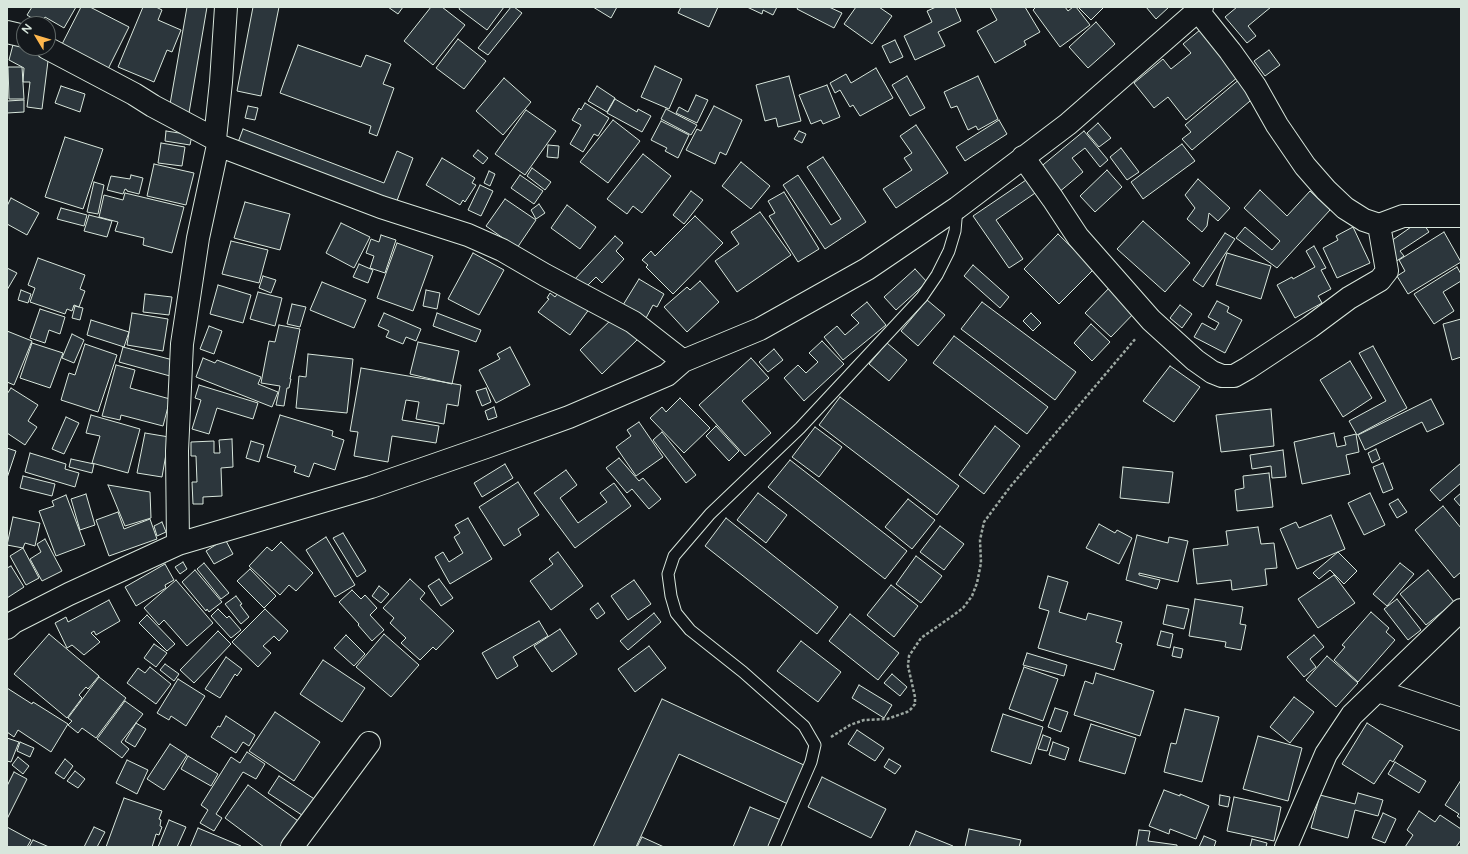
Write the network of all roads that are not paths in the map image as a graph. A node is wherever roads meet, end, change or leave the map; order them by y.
1 (226, 7) edge
2 (1200, 9) edge
3 (56, 53) edge
4 (217, 142) junction
5 (1023, 158) junction
6 (957, 208) junction
7 (1461, 216) edge
8 (1379, 225) junction
9 (683, 361) junction
10 (178, 544) junction
11 (1461, 610) edge
12 (7, 628) edge
13 (1378, 691) junction
14 (1461, 720) edge
15 (369, 743) dead end
16 (292, 847) edge
17 (774, 847) edge
18 (1286, 847) edge

1 - 4 street
2 - 5 street
2 - 8 street
3 - 4 street
4 - 9 street
4 - 10 street
5 - 6 street
5 - 8 street
6 - 9 street
6 - 17 lane
7 - 8 street
9 - 10 street
10 - 12 street
11 - 13 street
13 - 14 street
13 - 18 street
15 - 16 street

